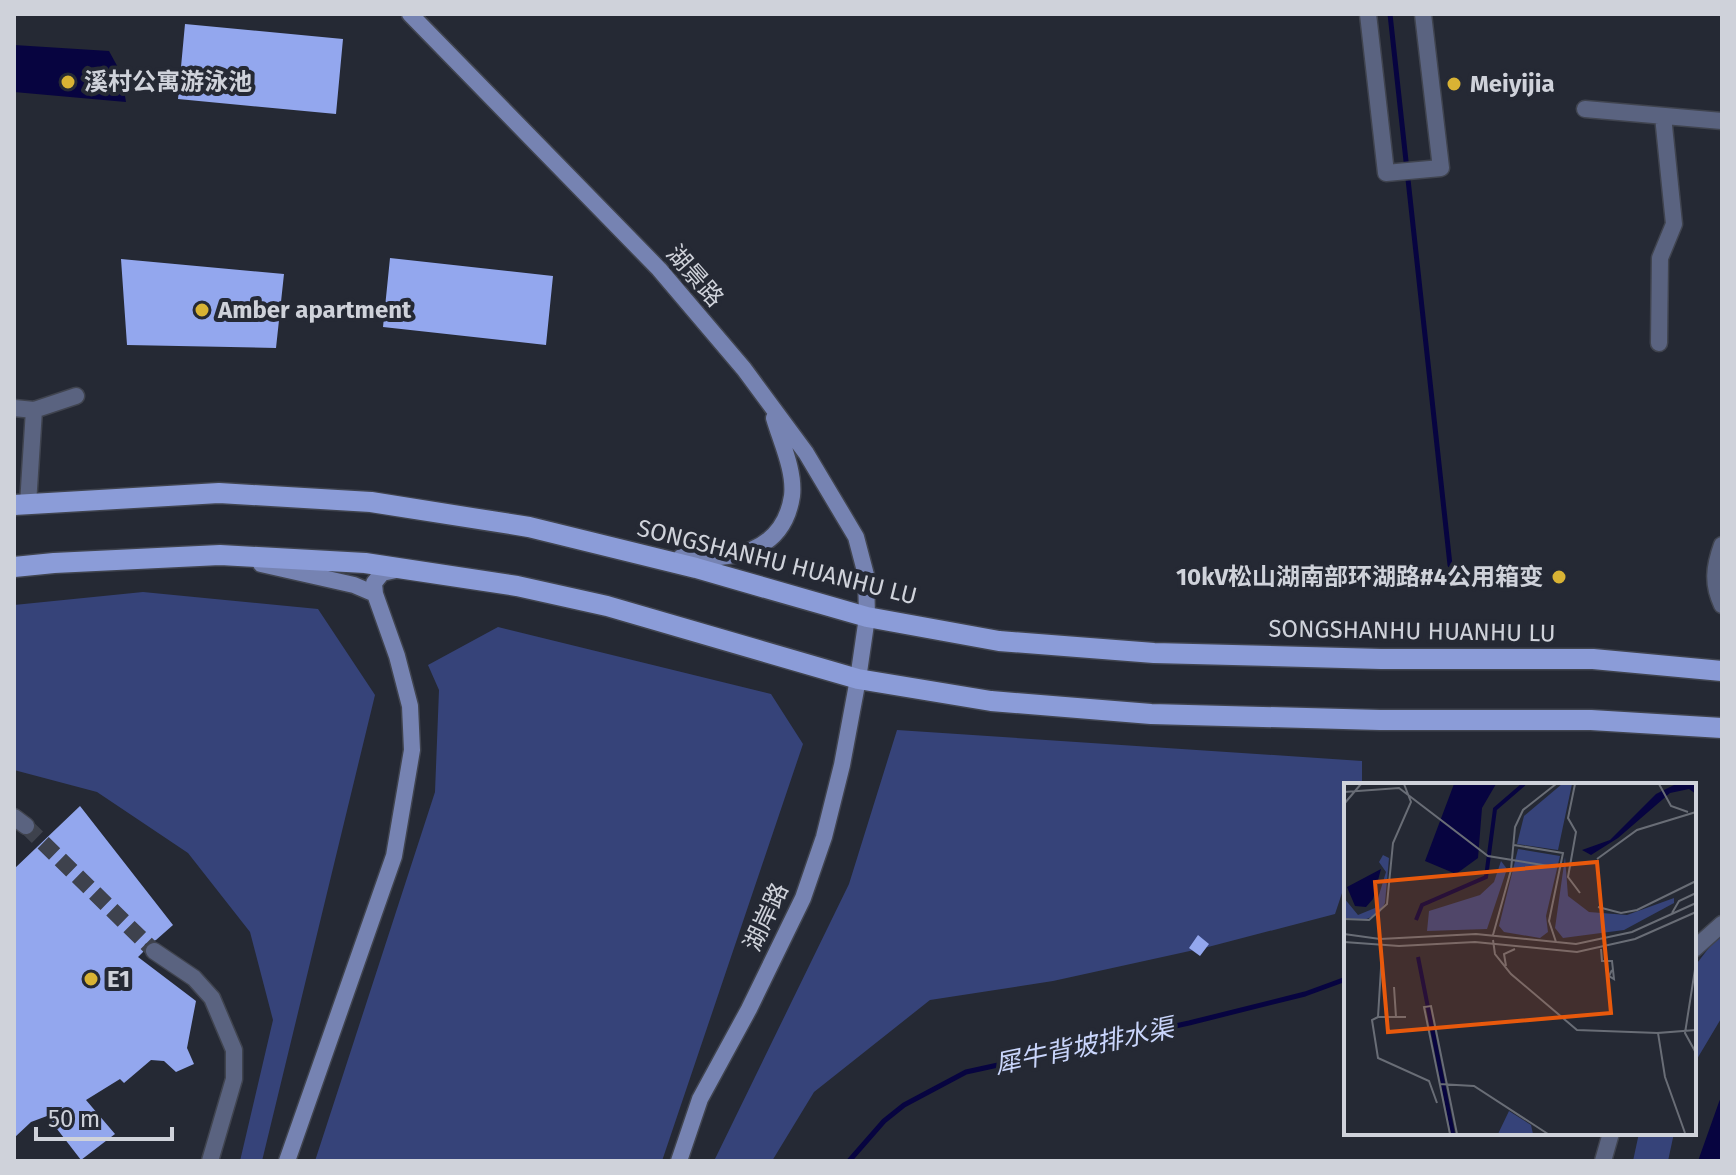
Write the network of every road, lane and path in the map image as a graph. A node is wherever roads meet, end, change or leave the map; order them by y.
1 (410, 14) edge
2 (1368, 14) edge
3 (1423, 14) edge
4 (1585, 109) dead end
5 (1663, 116) junction
6 (1722, 121) edge
7 (1659, 343) dead end
8 (76, 396) dead end
9 (770, 405) junction
10 (14, 408) edge
11 (34, 410) junction
12 (21, 504) edge
13 (1722, 545) edge
14 (220, 555) junction
15 (644, 555) junction
16 (14, 567) edge
17 (403, 568) junction
18 (375, 594) junction
19 (1722, 605) edge
20 (867, 617) junction
21 (1722, 671) edge
22 (858, 679) junction
23 (1722, 728) edge
24 (1722, 924) edge
25 (1696, 947) edge
26 (154, 951) tunnel mouth
27 (1610, 1135) edge
28 (210, 1161) edge
29 (287, 1161) edge
30 (679, 1161) edge
31 (1603, 1161) edge

1 - 9 street, 湖景路
2 - 3 street
4 - 5 street
5 - 6 street
5 - 7 street
8 - 11 street
9 - 15 street
9 - 20 street, 湖景路
10 - 11 street
11 - 12 street
12 - 15 main road, SONGSHANHU HUANHU LU
13 - 19 street
14 - 16 main road
14 - 17 main road
14 - 18 street
15 - 20 main road, SONGSHANHU HUANHU LU
17 - 18 street
17 - 22 main road
18 - 29 street
20 - 21 main road, SONGSHANHU HUANHU LU
20 - 22 street, 湖岸路
22 - 23 main road
22 - 30 street, 湖岸路
24 - 25 street
26 - 28 street
27 - 31 street

